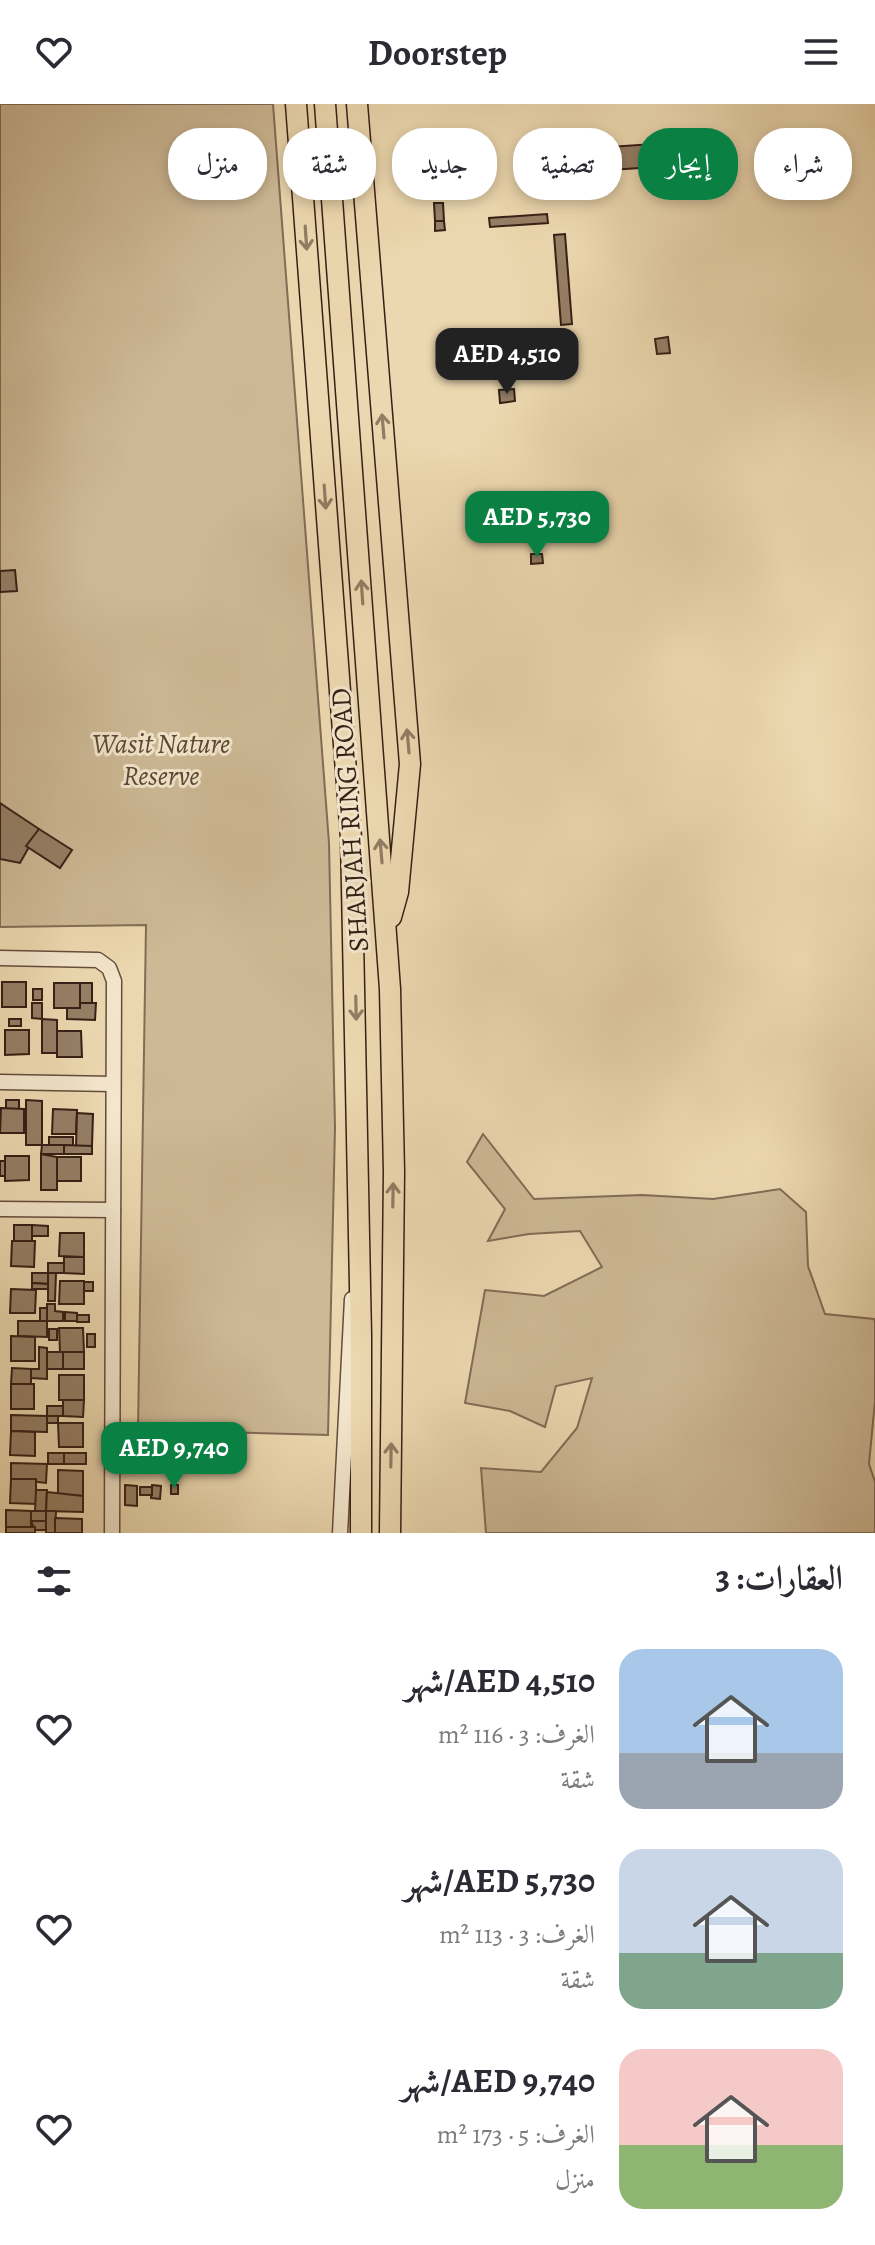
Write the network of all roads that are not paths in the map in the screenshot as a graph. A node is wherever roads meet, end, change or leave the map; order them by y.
1 (296, 104) edge
2 (325, 104) edge
3 (357, 104) edge
4 (387, 929) junction
5 (0, 958) edge
6 (0, 1082) edge
7 (113, 1084) junction
8 (0, 1209) edge
9 (113, 1210) junction
10 (360, 1247) junction
11 (112, 1533) edge
12 (340, 1533) edge
13 (361, 1533) edge
14 (390, 1533) edge

1 -> 10 highway, SHARJAH RING ROAD
4 -> 2 highway, SHARJAH RING ROAD
4 -> 3 highway
14 -> 4 highway, SHARJAH RING ROAD
5 - 7 street
6 - 7 street
7 - 9 street
8 - 9 street
9 - 11 street
10 - 12 street
10 - 13 highway, SHARJAH RING ROAD

